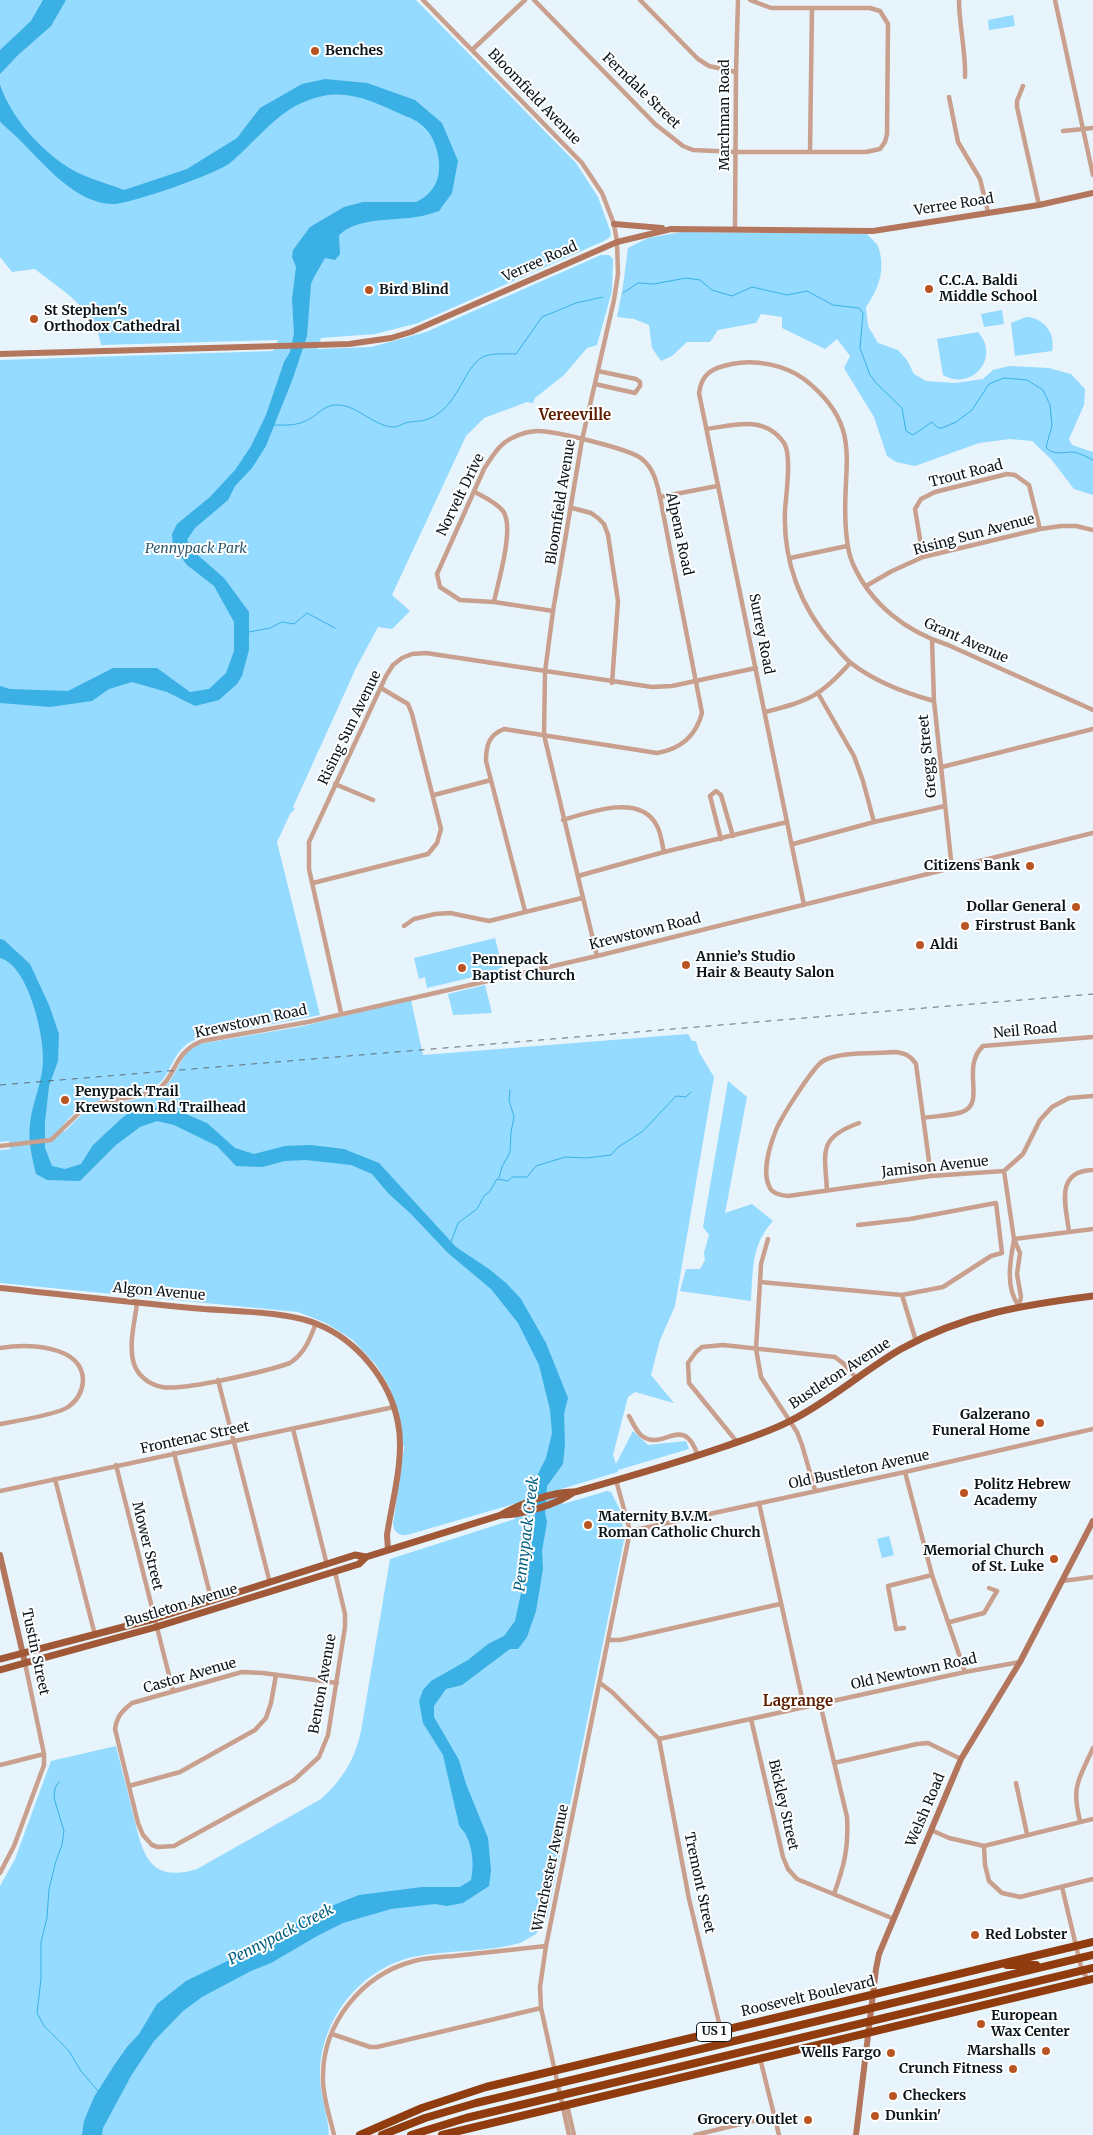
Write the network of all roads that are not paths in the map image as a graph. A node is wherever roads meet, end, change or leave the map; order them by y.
1 (423, 0) edge
2 (525, 0) edge
3 (534, 0) edge
4 (640, 0) edge
5 (738, 0) edge
6 (750, 0) edge
7 (959, 0) edge
8 (1055, 0) edge
9 (812, 8) junction
10 (472, 50) junction
11 (736, 72) junction
12 (965, 76) dead end
13 (1023, 86) dead end
14 (949, 97) dead end
15 (1093, 128) edge
16 (1083, 130) junction
17 (1063, 131) dead end
18 (810, 151) junction
19 (736, 152) junction
20 (1093, 175) edge
21 (1093, 193) edge
22 (1039, 204) junction
23 (988, 212) junction
24 (614, 224) junction
25 (671, 229) junction
26 (735, 229) junction
27 (617, 242) junction
28 (0, 354) edge
29 (598, 371) junction
30 (710, 371) joint
31 (595, 384) junction
32 (707, 430) junction
33 (582, 440) junction
34 (717, 486) junction
35 (474, 492) junction
36 (660, 497) junction
37 (572, 508) junction
38 (1040, 529) junction
39 (1093, 530) edge
40 (847, 546) junction
41 (790, 558) junction
42 (923, 558) junction
43 (866, 586) junction
44 (494, 602) junction
45 (554, 611) junction
46 (932, 640) junction
47 (850, 663) junction
48 (756, 668) junction
49 (544, 672) junction
50 (697, 681) junction
51 (612, 683) junction
52 (381, 688) junction
53 (818, 694) junction
54 (934, 701) junction
55 (1093, 710) edge
56 (765, 712) junction
57 (1093, 729) edge
58 (544, 735) junction
59 (942, 767) junction
60 (491, 780) junction
61 (335, 784) junction
62 (434, 795) junction
63 (373, 800) dead end
64 (945, 806) junction
65 (564, 820) junction
66 (787, 822) junction
67 (874, 822) junction
68 (1093, 833) edge
69 (733, 836) junction
70 (721, 838) junction
71 (793, 844) junction
72 (664, 852) junction
73 (952, 869) junction
74 (578, 876) junction
75 (313, 882) junction
76 (582, 898) junction
77 (804, 905) junction
78 (525, 911) junction
79 (404, 926) dead end
80 (598, 956) junction
81 (342, 1013) junction
82 (1093, 1036) edge
83 (1093, 1096) edge
84 (923, 1118) junction
85 (859, 1123) dead end
86 (0, 1146) edge
87 (1091, 1170) edge
88 (1004, 1171) junction
89 (931, 1176) junction
90 (827, 1191) junction
91 (858, 1225) dead end
92 (1093, 1228) edge
93 (1069, 1232) junction
94 (768, 1239) dead end
95 (1014, 1239) junction
96 (760, 1282) junction
97 (0, 1288) edge
98 (902, 1295) junction
99 (1093, 1296) edge
100 (136, 1303) junction
101 (1019, 1306) junction
102 (316, 1323) junction
103 (916, 1341) junction
104 (0, 1348) edge
105 (756, 1349) junction
106 (218, 1380) junction
107 (857, 1380) junction
108 (394, 1407) junction
109 (629, 1416) dead end
110 (790, 1421) junction
111 (0, 1424) edge
112 (292, 1429) junction
113 (1093, 1429) edge
114 (233, 1441) junction
115 (737, 1442) junction
116 (174, 1453) junction
117 (698, 1456) junction
118 (116, 1466) junction
119 (905, 1472) junction
120 (55, 1479) junction
121 (616, 1480) junction
122 (0, 1490) edge
123 (815, 1490) junction
124 (758, 1503) junction
125 (1093, 1521) edge
126 (630, 1531) junction
127 (388, 1550) junction
128 (0, 1555) edge
129 (366, 1557) junction
130 (327, 1565) junction
131 (335, 1572) junction
132 (932, 1575) junction
133 (1093, 1577) edge
134 (1062, 1581) junction
135 (270, 1583) junction
136 (4, 1587) edge
137 (989, 1588) dead end
138 (212, 1601) junction
139 (780, 1604) junction
140 (214, 1610) junction
141 (154, 1619) junction
142 (950, 1622) junction
143 (156, 1628) junction
144 (904, 1628) dead end
145 (95, 1635) junction
146 (609, 1640) junction
147 (23, 1653) junction
148 (0, 1659) edge
149 (1020, 1662) junction
150 (25, 1664) junction
151 (0, 1670) edge
152 (965, 1672) junction
153 (276, 1675) junction
154 (337, 1683) junction
155 (600, 1683) junction
156 (173, 1691) junction
157 (820, 1703) junction
158 (804, 1707) junction
159 (752, 1719) junction
160 (659, 1739) junction
161 (1093, 1748) edge
162 (44, 1754) junction
163 (960, 1759) junction
164 (834, 1762) junction
165 (0, 1765) edge
166 (1016, 1783) dead end
167 (129, 1786) junction
168 (1093, 1819) edge
169 (1080, 1821) junction
170 (931, 1830) junction
171 (1027, 1834) junction
172 (984, 1846) junction
173 (0, 1873) edge
174 (1093, 1880) edge
175 (1062, 1887) junction
176 (834, 1894) junction
177 (894, 1919) junction
178 (1093, 1942) edge
179 (546, 1946) junction
180 (1076, 1946) junction
181 (1093, 1955) edge
182 (1079, 1958) junction
183 (994, 1965) junction
184 (1050, 1965) junction
185 (1093, 1968) edge
186 (1082, 1971) junction
187 (1091, 1979) edge
188 (1080, 1982) junction
189 (873, 1994) junction
190 (1027, 1994) junction
191 (981, 1995) junction
192 (541, 2008) junction
193 (871, 2008) junction
194 (870, 2022) junction
195 (721, 2031) junction
196 (868, 2032) junction
197 (332, 2034) junction
198 (760, 2058) junction
199 (555, 2070) junction
200 (558, 2083) junction
201 (561, 2095) junction
202 (564, 2105) junction
203 (774, 2116) junction
204 (441, 2125) junction
205 (334, 2135) edge
206 (360, 2135) edge
207 (382, 2135) edge
208 (411, 2135) edge
209 (424, 2135) edge
210 (442, 2135) edge
211 (569, 2135) edge
212 (574, 2135) edge
213 (695, 2135) edge
214 (779, 2135) edge
215 (856, 2135) edge

1 - 10 street, Bloomfield Avenue
2 - 10 street
3 - 19 street, Ferndale Street
4 - 11 street
5 - 11 street, Marchman Road
6 - 9 street
7 - 12 street
8 - 16 street
9 - 18 street
9 - 18 street, Ferndale Street
10 - 24 street, Bloomfield Avenue
11 - 19 street, Marchman Road
13 - 22 street
14 - 23 street
15 - 16 street
16 - 17 street
16 - 20 street
18 - 19 street, Ferndale Street
19 - 26 street, Marchman Road
21 - 22 main road, Verree Road
22 - 23 main road, Verree Road
23 - 26 main road, Verree Road
24 - 25 main road
24 - 27 street, Bloomfield Avenue
25 - 26 main road, Verree Road
25 - 27 main road, Verree Road
27 - 28 main road, Verree Road
27 - 29 street, Bloomfield Avenue
29 - 31 street, Bloomfield Avenue
29 - 31 street
30 - 32 street, Surrey Road
30 - 40 street, Grant Avenue
31 - 33 street, Bloomfield Avenue
32 - 34 street, Surrey Road
32 - 41 street
33 - 35 street, Norvelt Drive
33 - 36 street, Alpena Road
33 - 37 street, Bloomfield Avenue
34 - 36 street
34 - 48 street, Surrey Road
35 - 44 street
35 - 44 street, Norvelt Drive
36 - 50 street, Alpena Road
37 - 45 street, Bloomfield Avenue
37 - 51 street
38 - 39 street, Rising Sun Avenue
38 - 42 street, Rising Sun Avenue
38 - 42 street, Trout Road
40 - 41 street
40 - 43 street, Grant Avenue
41 - 47 street
42 - 43 street, Rising Sun Avenue
43 - 46 street, Grant Avenue
44 - 45 street
45 - 49 street, Bloomfield Avenue
46 - 54 street, Gregg Street
46 - 55 street, Grant Avenue
47 - 53 street
47 - 54 street
48 - 50 street, Rising Sun Avenue
48 - 56 street, Surrey Road
49 - 51 street, Rising Sun Avenue
49 - 52 street, Rising Sun Avenue
49 - 58 street, Bloomfield Avenue
50 - 51 street, Rising Sun Avenue
50 - 58 street, Alpena Road
52 - 61 street, Rising Sun Avenue
52 - 62 street
53 - 56 street
53 - 67 street
54 - 59 street, Gregg Street
56 - 66 street, Surrey Road
57 - 59 street
58 - 60 street
58 - 65 street, Bloomfield Avenue
59 - 64 street, Gregg Street
60 - 62 street
60 - 78 street
61 - 63 street
61 - 75 street, Rising Sun Avenue
62 - 75 street
64 - 67 street
64 - 73 street, Gregg Street
65 - 72 street
65 - 74 street, Bloomfield Avenue
66 - 69 street
66 - 71 street, Surrey Road
67 - 71 street
68 - 73 street, Krewstown Road
69 - 70 street
69 - 70 street
70 - 72 street
71 - 77 street, Surrey Road
72 - 74 street
73 - 77 street, Krewstown Road
74 - 76 street, Bloomfield Avenue
75 - 81 street, Rising Sun Avenue
76 - 78 street
76 - 80 street, Bloomfield Avenue
77 - 80 street, Krewstown Road
78 - 79 street
80 - 81 street, Krewstown Road
81 - 86 street, Krewstown Road
82 - 84 street, Neil Road
83 - 88 street, Jamison Avenue
84 - 89 street
84 - 90 street, Jamison Avenue
85 - 90 street
87 - 93 street
88 - 89 street, Jamison Avenue
88 - 95 street
89 - 90 street, Jamison Avenue
91 - 98 street
92 - 93 street
93 - 95 street
94 - 96 street
95 - 101 street
96 - 98 street
96 - 105 street
97 - 100 main road, Algon Avenue
98 - 103 street
99 - 101 main road, Bustleton Avenue
100 - 102 main road, Algon Avenue
100 - 106 street
101 - 103 main road, Bustleton Avenue
102 - 106 street
102 - 108 main road
103 - 107 main road, Bustleton Avenue
104 - 111 street
105 - 107 street
105 - 110 street
105 - 115 street
106 - 114 street
107 - 110 main road, Bustleton Avenue
108 - 112 street, Frontenac Street
108 - 127 main road
109 - 117 street
110 - 115 main road, Bustleton Avenue
110 - 123 street
112 - 114 street, Frontenac Street
112 - 130 street
113 - 119 street, Old Bustleton Avenue
114 - 116 street, Frontenac Street
114 - 135 street
115 - 117 main road, Bustleton Avenue
116 - 118 street, Frontenac Street
116 - 138 street
117 - 121 main road, Bustleton Avenue
118 - 120 street, Frontenac Street
118 - 141 street, Mower Street
119 - 123 street, Old Bustleton Avenue
119 - 132 street
120 - 122 street, Frontenac Street
120 - 145 street
121 - 126 street, Winchester Avenue
121 - 127 main road, Bustleton Avenue
123 - 124 street, Old Bustleton Avenue
124 - 126 street, Old Bustleton Avenue
124 - 139 street
125 - 134 main road, Welsh Road
126 - 146 street, Winchester Avenue
127 - 129 main road, Bustleton Avenue
128 - 136 main road, Tustin Street
129 - 130 main road, Bustleton Avenue
129 - 131 main road, Bustleton Avenue
130 - 135 main road, Bustleton Avenue
131 - 140 main road, Bustleton Avenue
131 - 154 street, Benton Avenue
132 - 142 street
132 - 144 street
133 - 134 street
134 - 149 main road, Welsh Road
135 - 138 main road, Bustleton Avenue
136 - 147 main road, Tustin Street
137 - 142 street
138 - 140 street
138 - 141 main road, Bustleton Avenue
139 - 146 street
139 - 158 street
140 - 143 main road, Bustleton Avenue
141 - 143 street, Mower Street
141 - 145 main road, Bustleton Avenue
142 - 152 street
143 - 150 main road, Bustleton Avenue
143 - 156 street, Mower Street
145 - 147 main road, Bustleton Avenue
146 - 155 street, Winchester Avenue
147 - 148 main road, Bustleton Avenue
147 - 150 main road, Tustin Street
149 - 152 street, Old Newtown Road
149 - 163 main road, Welsh Road
150 - 151 main road, Bustleton Avenue
150 - 162 street, Tustin Street
152 - 157 street, Old Newtown Road
153 - 154 street, Castor Avenue
153 - 156 street, Castor Avenue
153 - 167 street
154 - 167 street, Benton Avenue
155 - 160 street
155 - 179 street, Winchester Avenue
156 - 167 street, Castor Avenue
157 - 158 street, Old Newtown Road
157 - 164 street
158 - 159 street, Old Newtown Road
159 - 160 street, Old Newtown Road
159 - 176 street, Bickley Street
160 - 195 street, Tremont Street
161 - 169 street
162 - 165 street
162 - 173 street
163 - 164 street
163 - 170 main road, Welsh Road
164 - 176 street
166 - 171 street
168 - 169 street
169 - 171 street
170 - 172 street
170 - 177 main road, Welsh Road
171 - 172 street
172 - 175 street
174 - 175 street
175 - 180 street
176 - 177 street, Bickley Street
177 - 189 main road, Welsh Road
178 - 180 highway, Roosevelt Boulevard / US 1
179 - 192 street
179 - 197 street, Winchester Avenue
180 - 182 street
180 - 183 highway, Roosevelt Boulevard / US 1
181 - 182 highway, Roosevelt Boulevard / US 1
182 - 184 highway, Roosevelt Boulevard / US 1
182 - 186 street
183 - 184 highway
183 - 189 highway, Roosevelt Boulevard / US 1
184 - 193 highway, Roosevelt Boulevard / US 1
185 - 186 highway, US 1
186 - 187 street
186 - 188 street
186 - 191 highway, US 1
187 - 188 highway
188 - 190 highway
189 - 193 main road, Welsh Road
189 - 195 highway, Roosevelt Boulevard / US 1
190 - 191 highway
190 - 196 highway
191 - 194 highway, US 1
192 - 197 street
192 - 199 street
193 - 194 main road, Welsh Road
193 - 200 highway, Roosevelt Boulevard / US 1
194 - 196 main road, Welsh Road
194 - 201 highway, US 1
195 - 199 highway, Roosevelt Boulevard / US 1
196 - 198 highway
196 - 215 main road, Welsh Road
197 - 205 street, Winchester Avenue
198 - 202 highway
198 - 203 street
199 - 200 street
199 - 206 highway, Roosevelt Boulevard / US 1
200 - 201 street
200 - 207 highway, Roosevelt Boulevard / US 1
201 - 202 street
201 - 204 highway, US 1
202 - 210 highway
202 - 211 street
202 - 212 street
203 - 213 street
203 - 214 street
204 - 208 highway, US 1
204 - 209 highway

